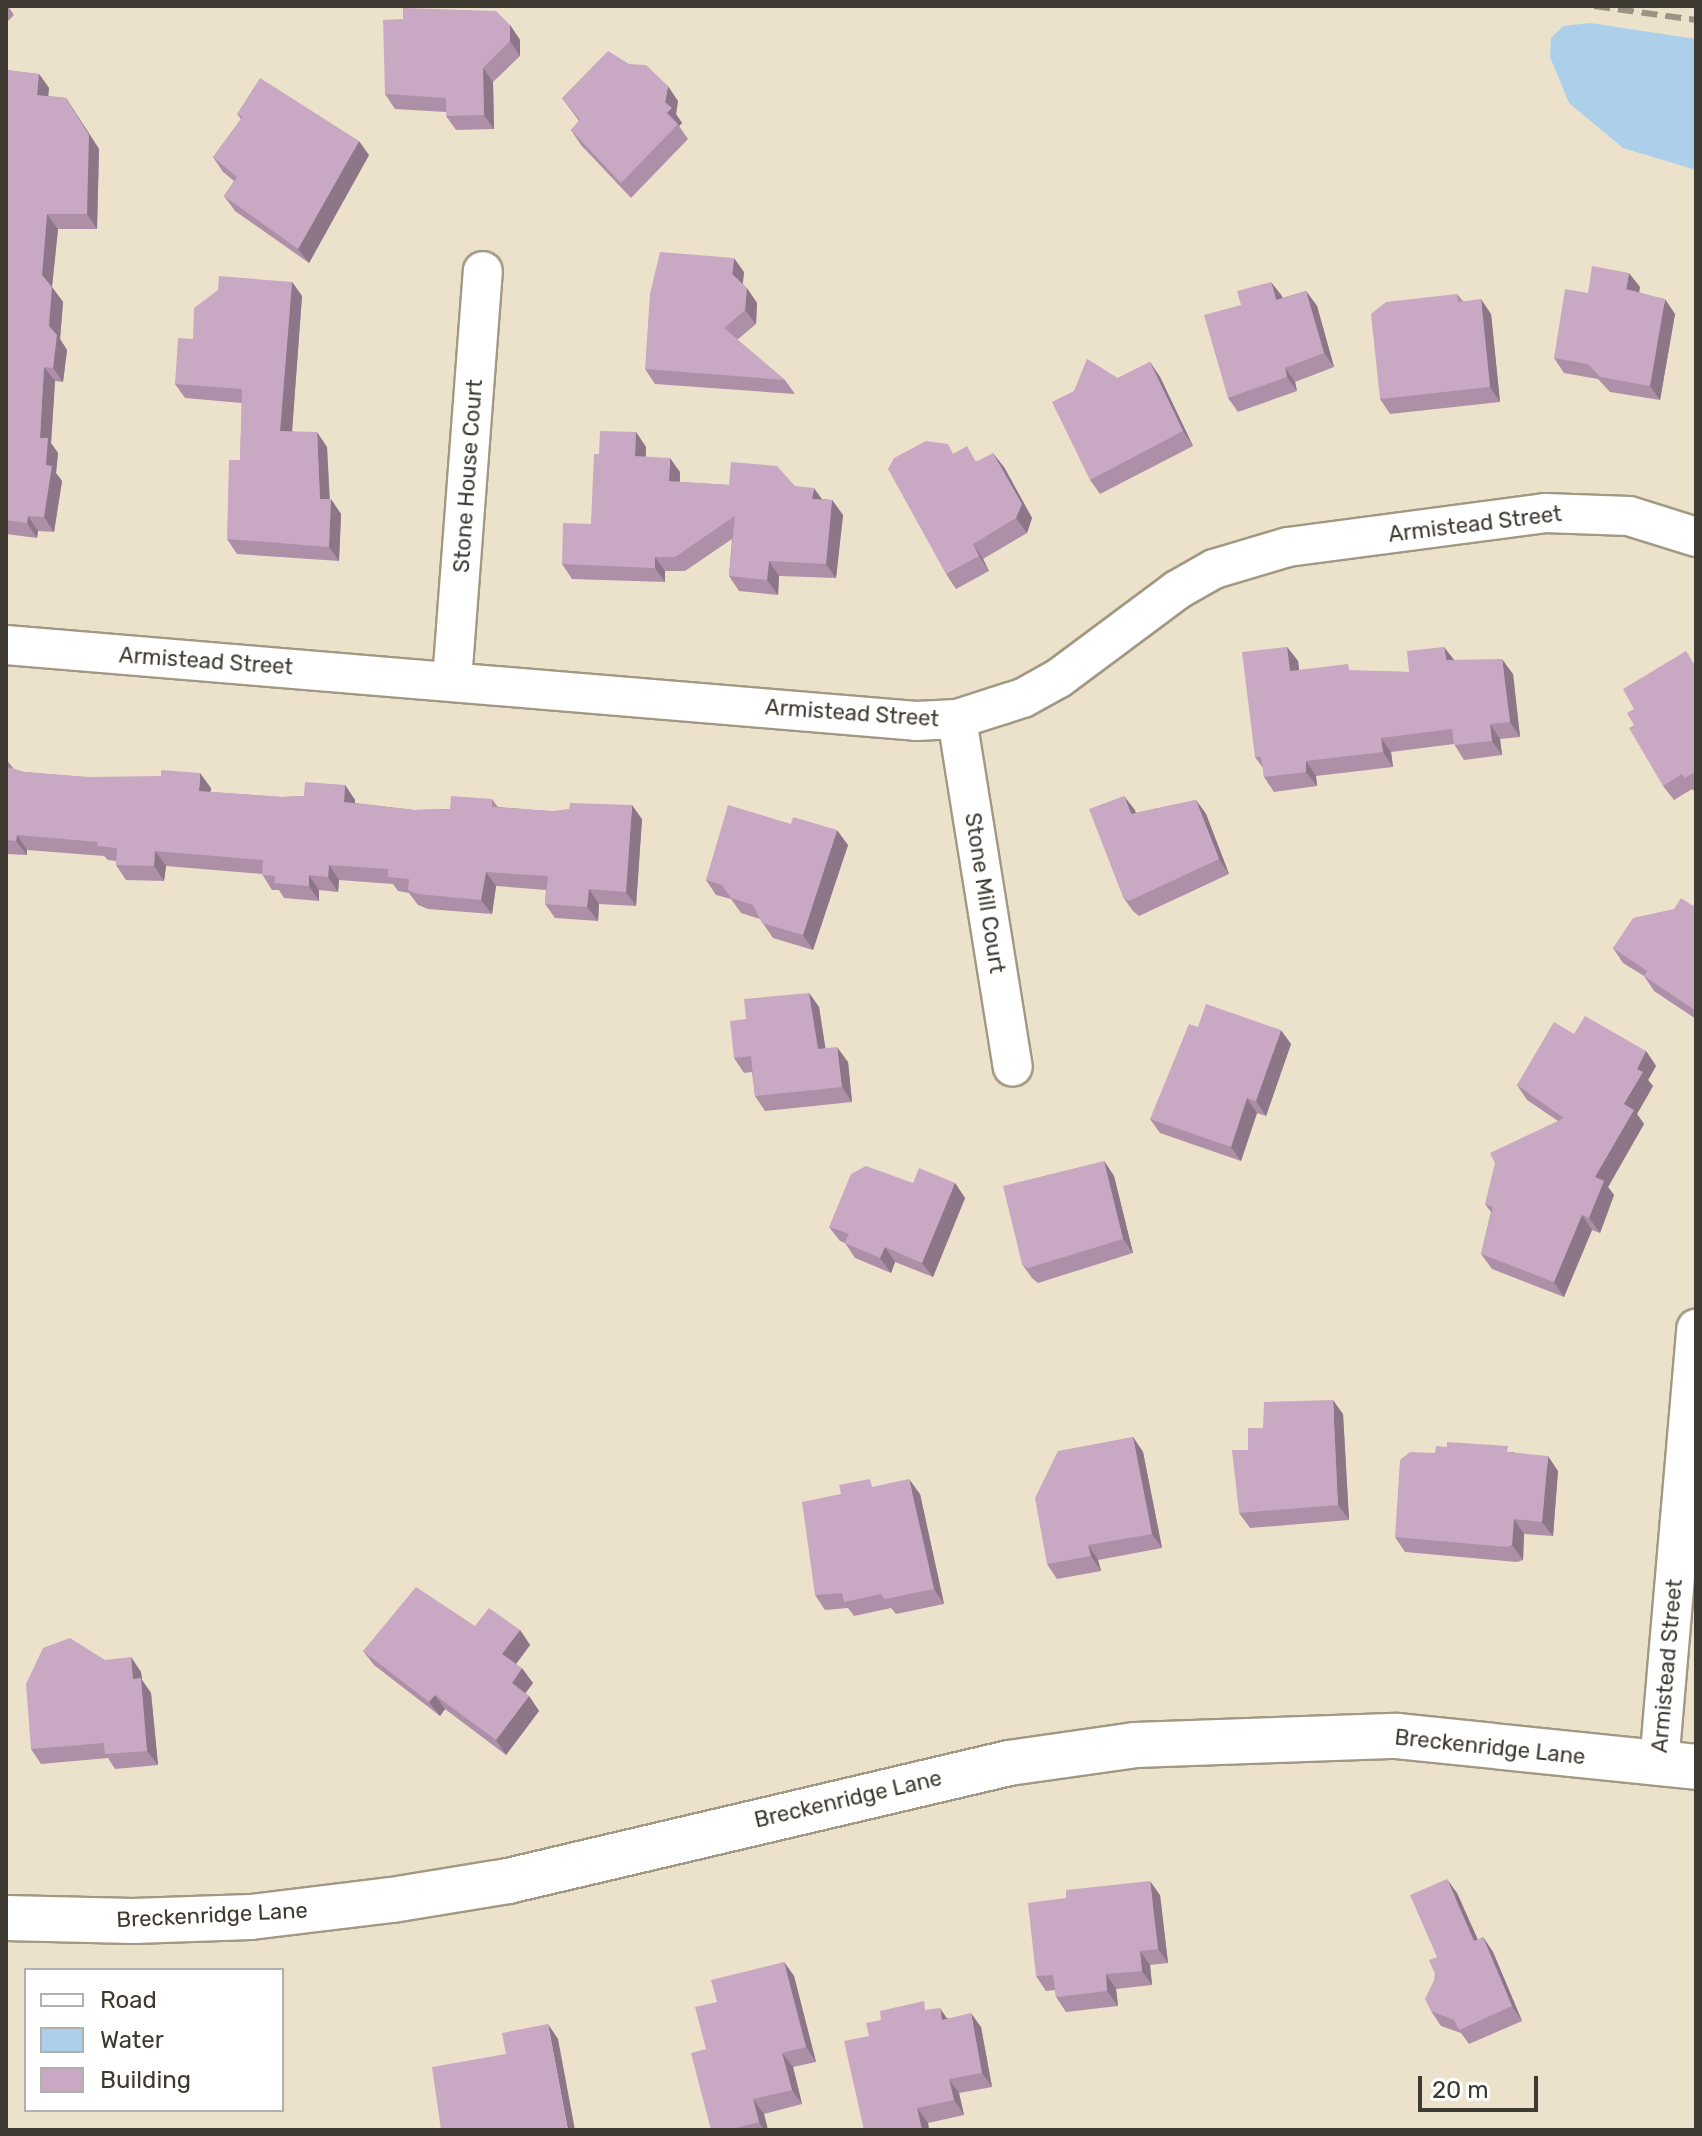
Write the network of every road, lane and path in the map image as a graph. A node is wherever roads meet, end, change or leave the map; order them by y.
1 (483, 271) dead end
2 (1696, 537) edge
3 (6, 645) edge
4 (452, 681) junction
5 (957, 719) junction
6 (1013, 1067) dead end
7 (1696, 1329) edge
8 (1677, 1765) edge
9 (6, 1918) edge

1 - 4 street, Stone House Court
2 - 5 street, Armistead Street
3 - 4 street, Armistead Street
4 - 5 street, Armistead Street
5 - 6 street, Stone Mill Court
7 - 8 street, Armistead Street
8 - 9 street, Breckenridge Lane

